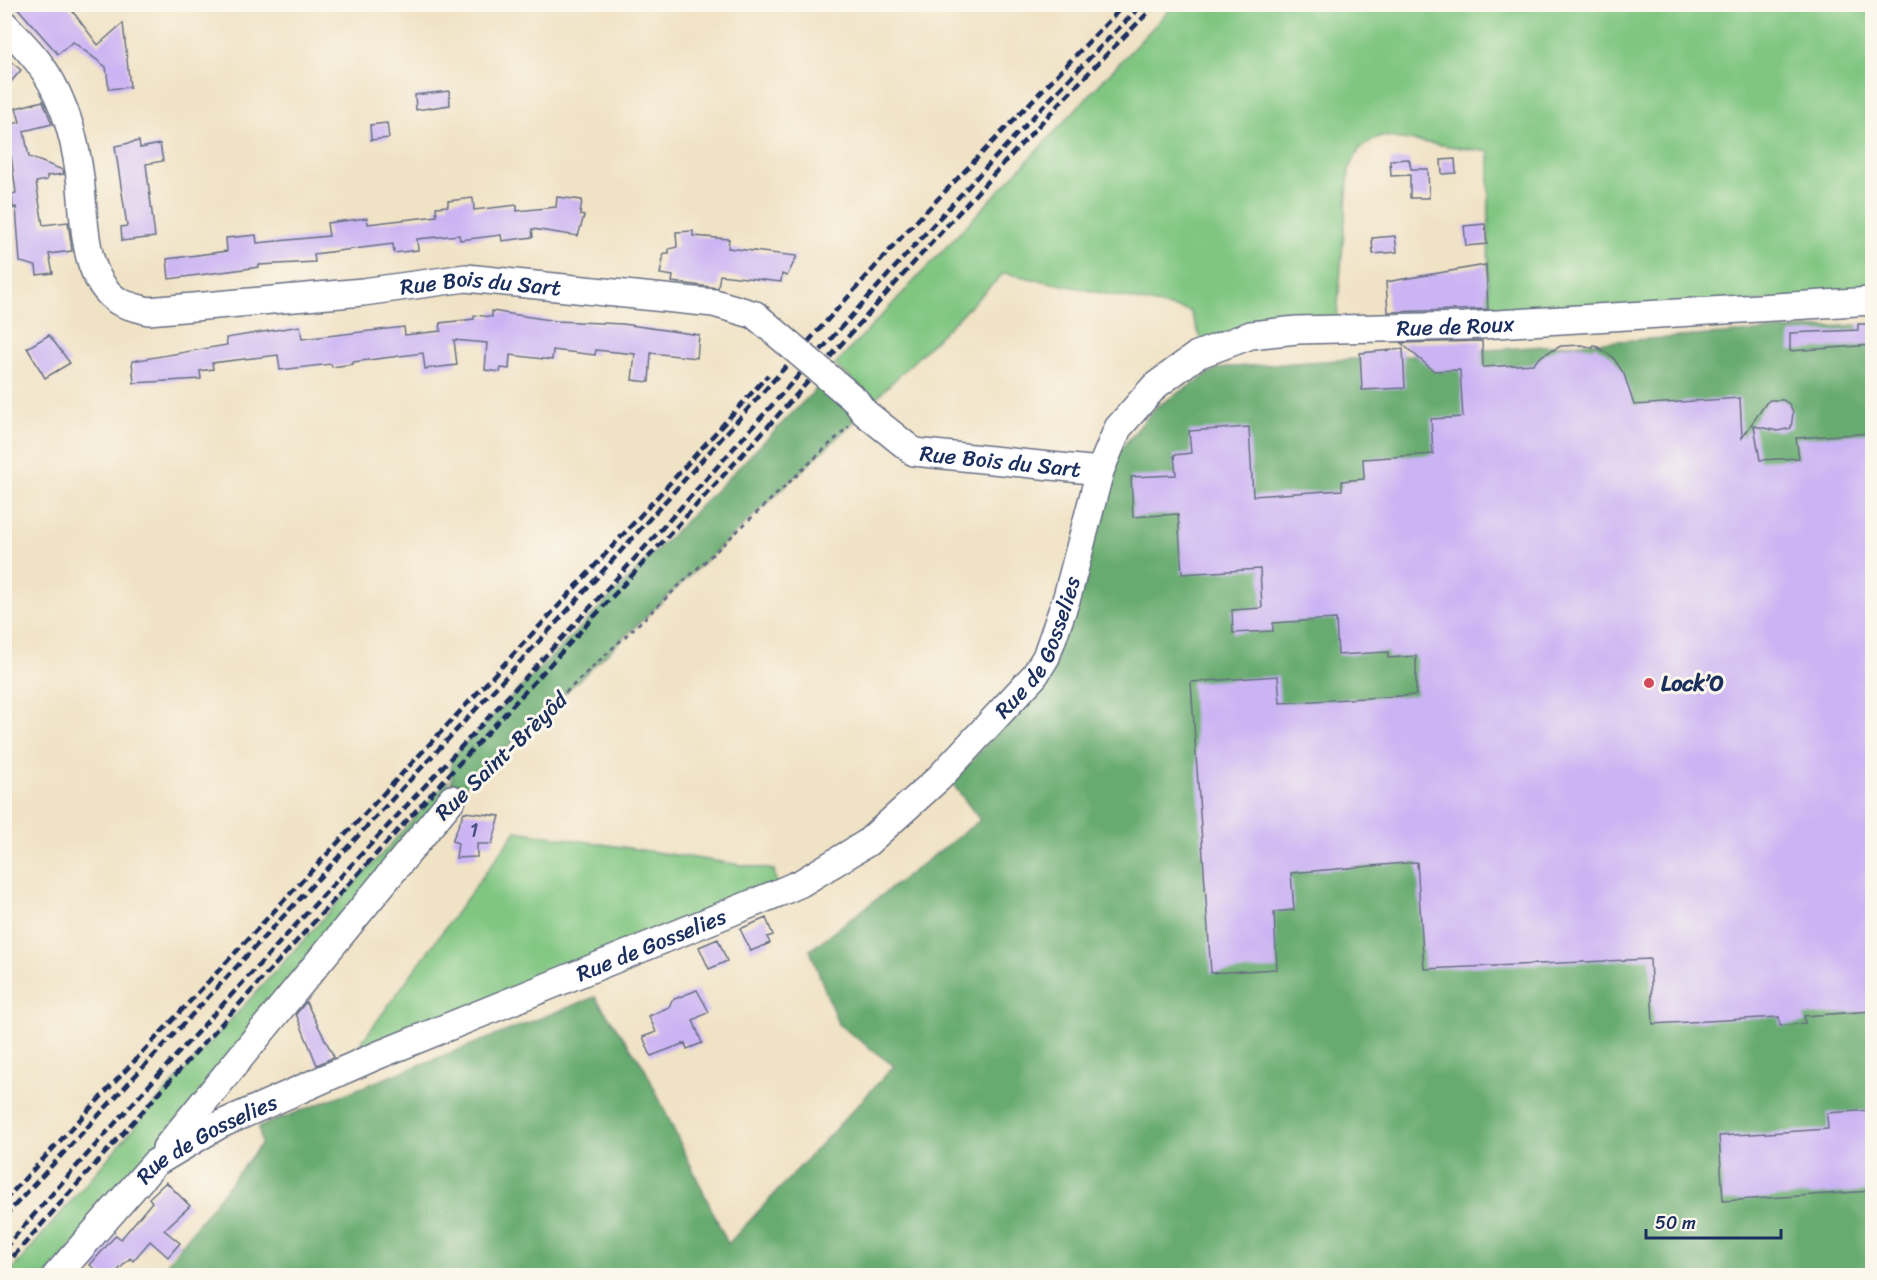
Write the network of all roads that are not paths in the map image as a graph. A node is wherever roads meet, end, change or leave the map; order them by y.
1 (4, 24) edge
2 (1872, 301) edge
3 (1100, 471) junction
4 (452, 799) road end
5 (154, 1162) junction
6 (56, 1275) edge

1 - 3 street, Rue Bois du Sart, bridge
2 - 3 street, Rue de Roux
3 - 5 street, Rue de Gosselies
4 - 5 street, Rue Saint-Brèyôd
5 - 6 street, Rue de Gosselies

